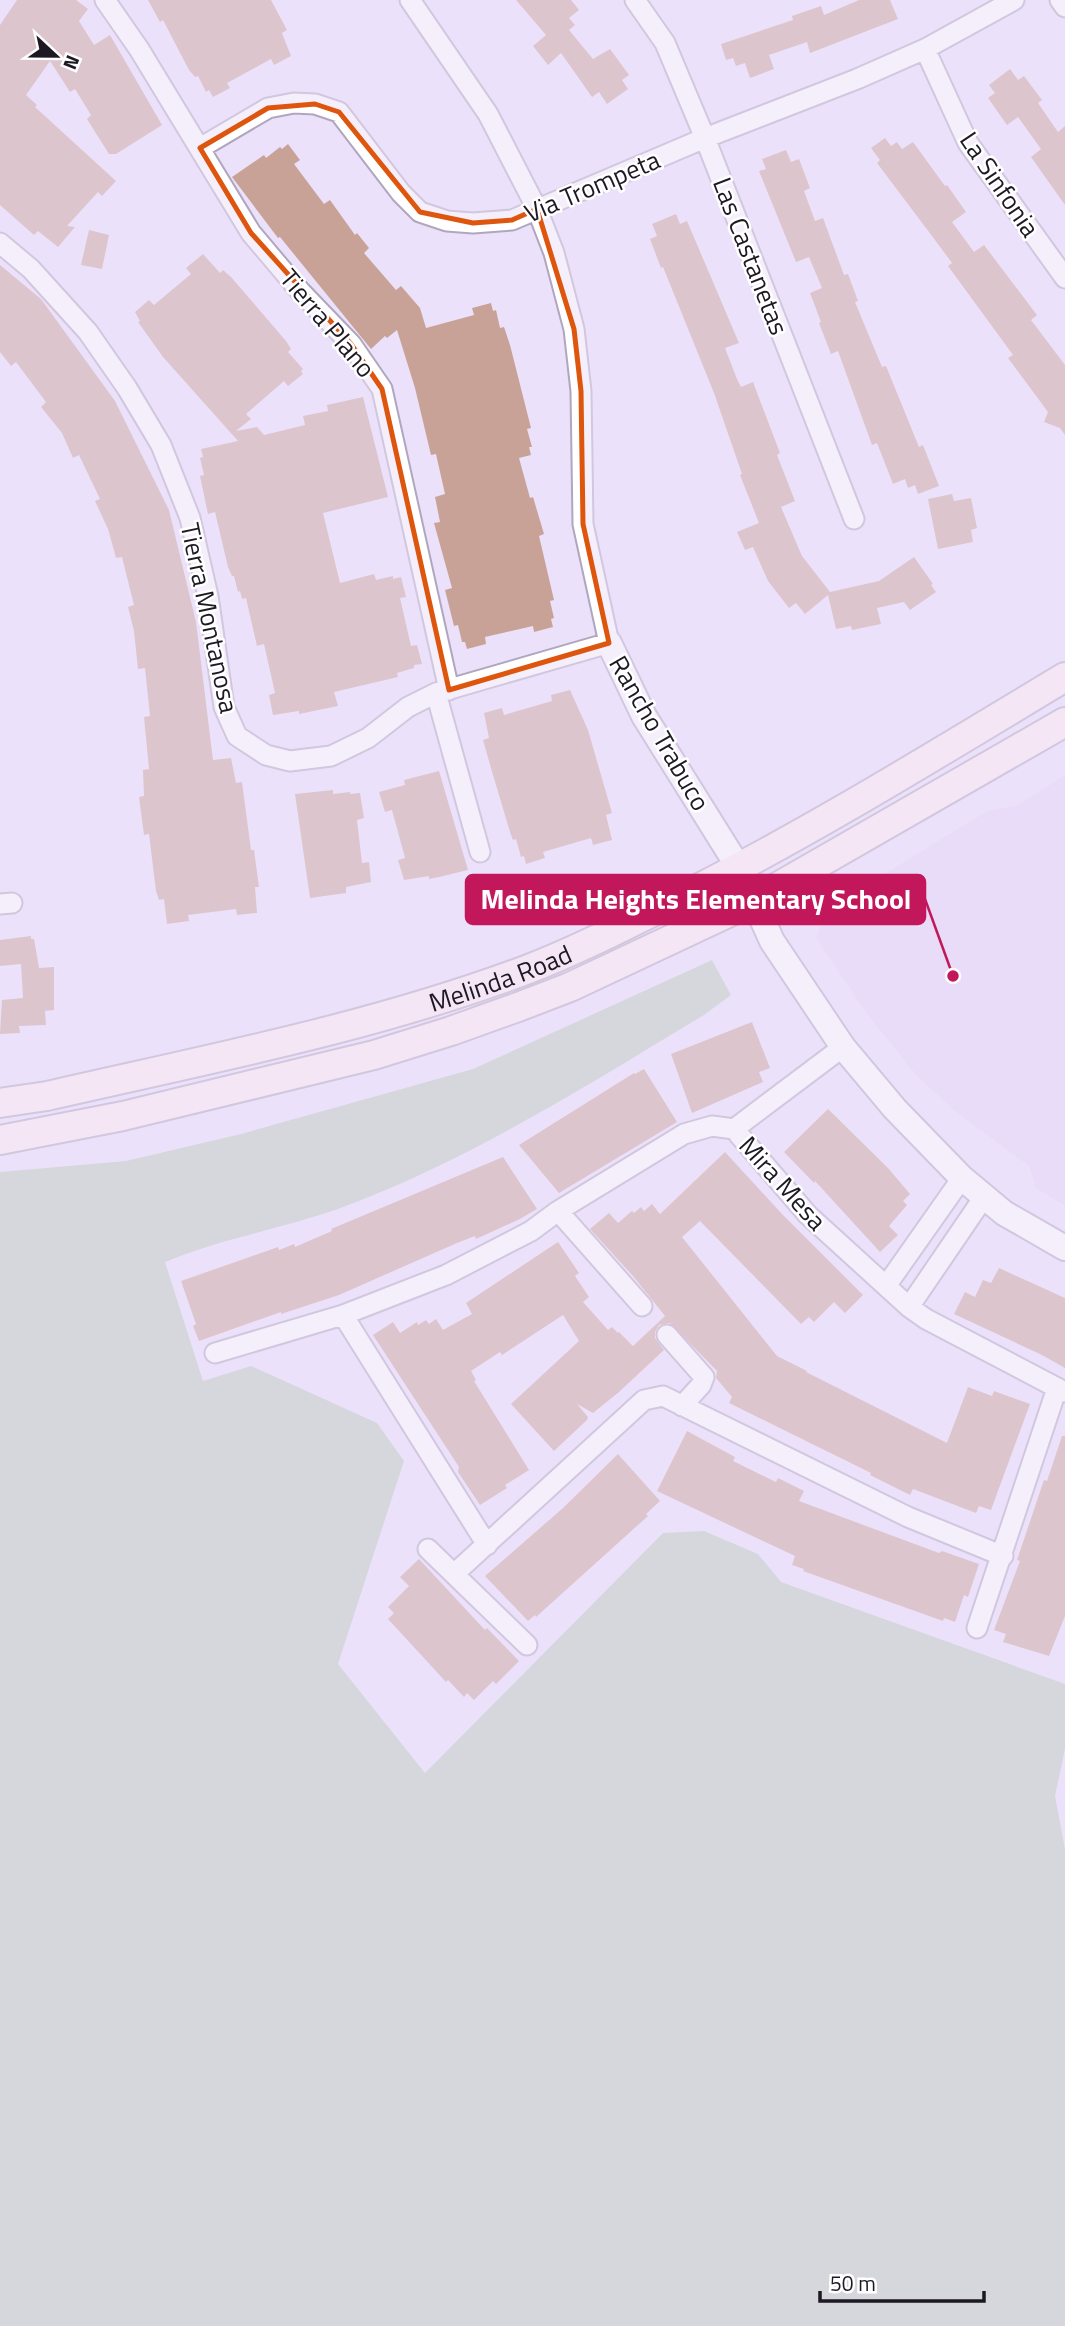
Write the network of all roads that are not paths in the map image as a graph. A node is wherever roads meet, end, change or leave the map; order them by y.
1 (105, 0) edge
2 (410, 0) edge
3 (635, 0) edge
4 (1014, 0) edge
5 (1060, 0) edge
6 (1065, 7) edge
7 (925, 49) junction
8 (705, 138) junction
9 (200, 148) junction
10 (537, 209) junction
11 (0, 243) edge
12 (1065, 278) edge
13 (854, 519) dead end
14 (609, 643) junction
15 (1065, 677) edge
16 (442, 692) junction
17 (1065, 722) edge
18 (480, 852) dead end
19 (739, 868) junction
20 (753, 901) junction
21 (843, 1047) junction
22 (0, 1104) edge
23 (734, 1129) junction
24 (0, 1140) edge
25 (962, 1178) junction
26 (984, 1197) junction
27 (558, 1211) junction
28 (1065, 1248) edge
29 (886, 1286) junction
30 (642, 1306) dead end
31 (909, 1307) junction
32 (342, 1315) junction
33 (667, 1335) dead end
34 (215, 1353) dead end
35 (1061, 1390) edge
36 (682, 1406) junction
37 (487, 1545) junction
38 (428, 1549) dead end
39 (1003, 1556) junction
40 (454, 1574) junction
41 (977, 1628) dead end
42 (527, 1645) dead end

1 - 9 street, Tierra Plano
2 - 10 street, Rancho Trabuco
3 - 8 street, Las Castanetas
4 - 7 street, Via Trompeta
5 - 6 street
7 - 8 street, Via Trompeta
7 - 12 street, La Sinfonia
8 - 10 street, Via Trompeta
8 - 13 street, Las Castanetas
9 - 10 street, Via Trompeta
9 - 16 street, Tierra Plano
10 - 14 street, Rancho Trabuco
11 - 16 street, Tierra Montanosa
14 - 16 street, Tierra Montanosa
14 - 19 street, Rancho Trabuco
15 - 19 main road, Melinda Road
16 - 18 street, Tierra Plano
17 - 20 main road, Melinda Road
19 - 20 street, Rancho Trabuco
19 - 22 main road, Melinda Road
20 - 21 street, Rancho Trabuco
20 - 24 main road, Melinda Road
21 - 23 street
21 - 25 street, Rancho Trabuco
23 - 27 street, Mira Mesa
23 - 29 street, Mira Mesa
25 - 26 street, Rancho Trabuco
25 - 29 street
26 - 28 street, Rancho Trabuco
26 - 31 street
27 - 30 street
27 - 32 street, Mira Mesa
29 - 31 street, Mira Mesa
31 - 35 street, Mira Mesa
32 - 34 street, Mira Mesa
32 - 37 street
33 - 36 street
35 - 39 street, Mira Mesa
36 - 37 street
36 - 39 street
37 - 40 street
38 - 40 street
39 - 41 street, Mira Mesa
40 - 42 street

